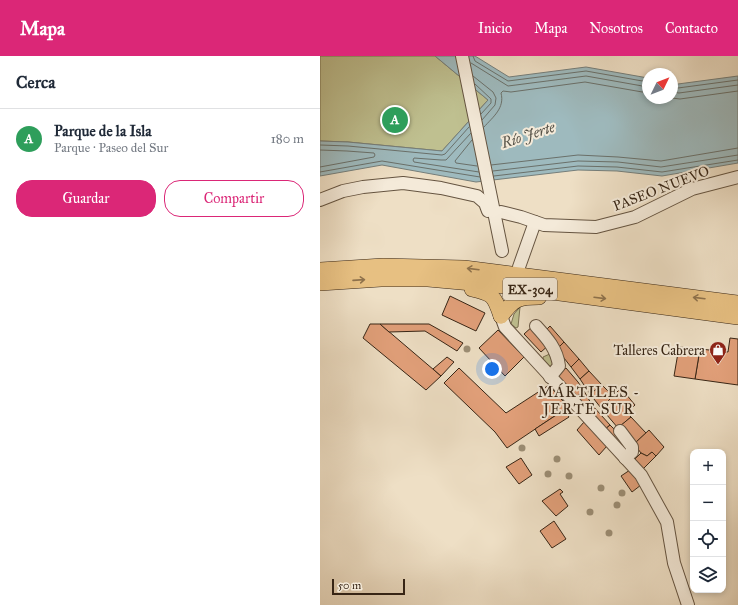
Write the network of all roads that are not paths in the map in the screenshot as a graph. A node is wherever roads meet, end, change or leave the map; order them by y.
1 (462, 56) edge
2 (738, 177) edge
3 (320, 200) edge
4 (488, 211) dead end
5 (502, 212) dead end
6 (534, 222) junction
7 (502, 251) dead end
8 (519, 267) dead end
9 (320, 270) edge
10 (428, 279) junction
11 (320, 283) edge
12 (580, 296) junction
13 (738, 303) edge
14 (720, 314) junction
15 (501, 316) junction
16 (738, 317) edge
17 (738, 321) edge
18 (536, 326) dead end
19 (550, 376) junction
20 (620, 431) dead end
21 (625, 458) junction
22 (688, 605) edge

1 - 7 street
2 - 6 street, PASEO NUEVO
3 - 4 street
5 - 6 street, PASEO NUEVO
6 - 8 street
13 -> 9 main road, EX-304
11 -> 10 main road, EX-304
10 - 12 main road, EX-304
10 - 15 main road
12 -> 14 main road, EX-304
12 - 15 main road
14 - 16 main road, EX-304
14 - 17 street
15 - 19 street
18 - 19 street
19 - 21 street
20 - 21 street
21 - 22 street

